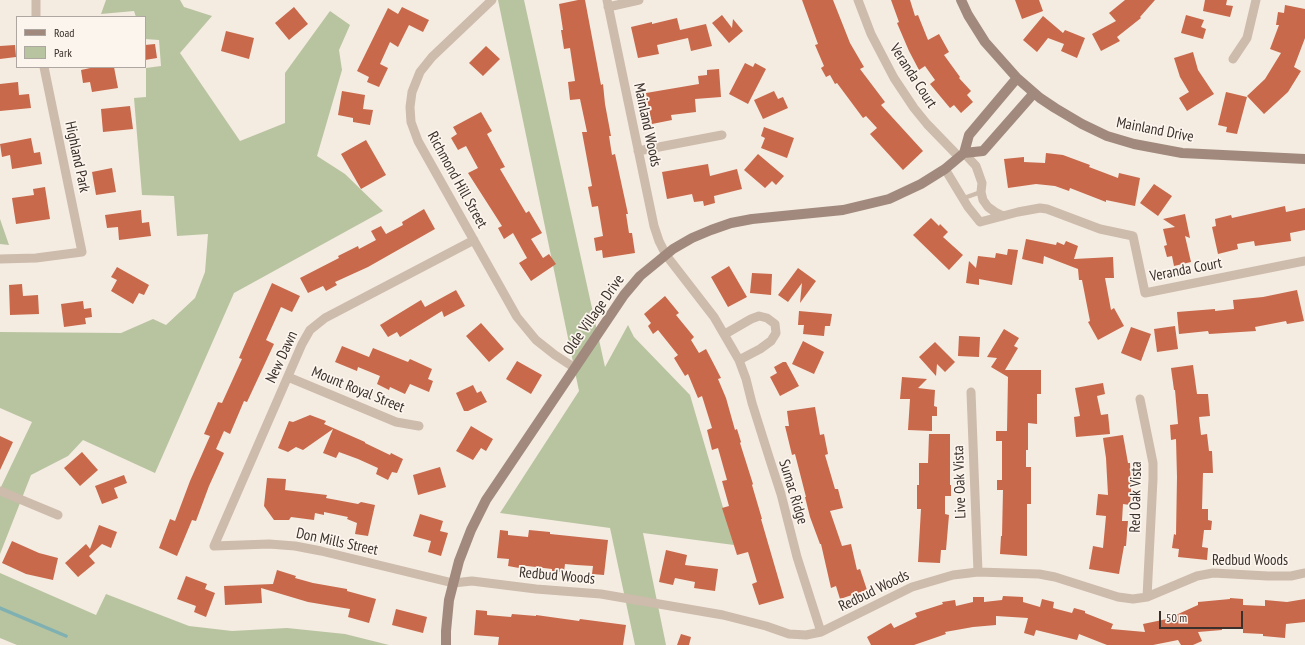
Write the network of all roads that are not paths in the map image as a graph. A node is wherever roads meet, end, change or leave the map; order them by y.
1 (36, 0) edge
2 (492, 0) edge
3 (639, 0) edge
4 (858, 0) edge
5 (961, 0) edge
6 (1256, 0) edge
7 (607, 3) edge
8 (36, 16) edge
9 (1233, 59) dead end
10 (44, 68) edge
11 (1017, 78) junction
12 (1034, 93) junction
13 (722, 135) dead end
14 (638, 151) junction
15 (962, 155) junction
16 (1305, 159) edge
17 (945, 169) junction
18 (981, 192) junction
19 (964, 198) junction
20 (1003, 216) junction
21 (474, 240) junction
22 (666, 255) junction
23 (0, 259) edge
24 (1305, 261) edge
25 (725, 334) junction
26 (739, 360) junction
27 (575, 368) junction
28 (288, 377) junction
29 (971, 392) dead end
30 (1140, 399) dead end
31 (419, 426) dead end
32 (0, 491) edge
33 (58, 515) dead end
34 (214, 546) joint
35 (978, 572) junction
36 (1305, 573) edge
37 (453, 583) junction
38 (1147, 597) junction
39 (821, 632) junction
40 (446, 645) edge

1 - 8 street
2 - 21 street, Richmond Hill Street
3 - 7 street
4 - 15 street, Veranda Court
5 - 11 street, Mainland Drive
6 - 9 street
7 - 14 street, Mainland Woods
10 - 23 street, Highland Park
11 - 12 street, Mainland Drive
11 - 15 street
12 - 15 street
12 - 16 street, Mainland Drive
13 - 14 street
14 - 22 street, Mainland Woods
15 - 17 street, Olde Village Drive
15 - 18 street, Veranda Court
17 - 19 street, Veranda Court
17 - 22 street, Olde Village Drive
18 - 19 lane
18 - 20 street, Veranda Court
19 - 20 street, Veranda Court
20 - 24 street, Veranda Court
21 - 27 street, Richmond Hill Street
21 - 28 street, New Dawn
22 - 25 street, Sumac Ridge
22 - 27 street, Olde Village Drive
25 - 26 street, Sumac Ridge
25 - 26 street
26 - 39 street, Sumac Ridge
27 - 37 street, Olde Village Drive
28 - 31 street, Mount Royal Street
28 - 34 street, New Dawn
29 - 35 street, Live Oak Vista
30 - 38 street, Red Oak Vista
32 - 33 street
34 - 37 street, Don Mills Street
35 - 38 street, Redbud Woods
35 - 39 street, Redbud Woods
36 - 38 street, Redbud Woods
37 - 39 street, Redbud Woods
37 - 40 street, Olde Village Drive

